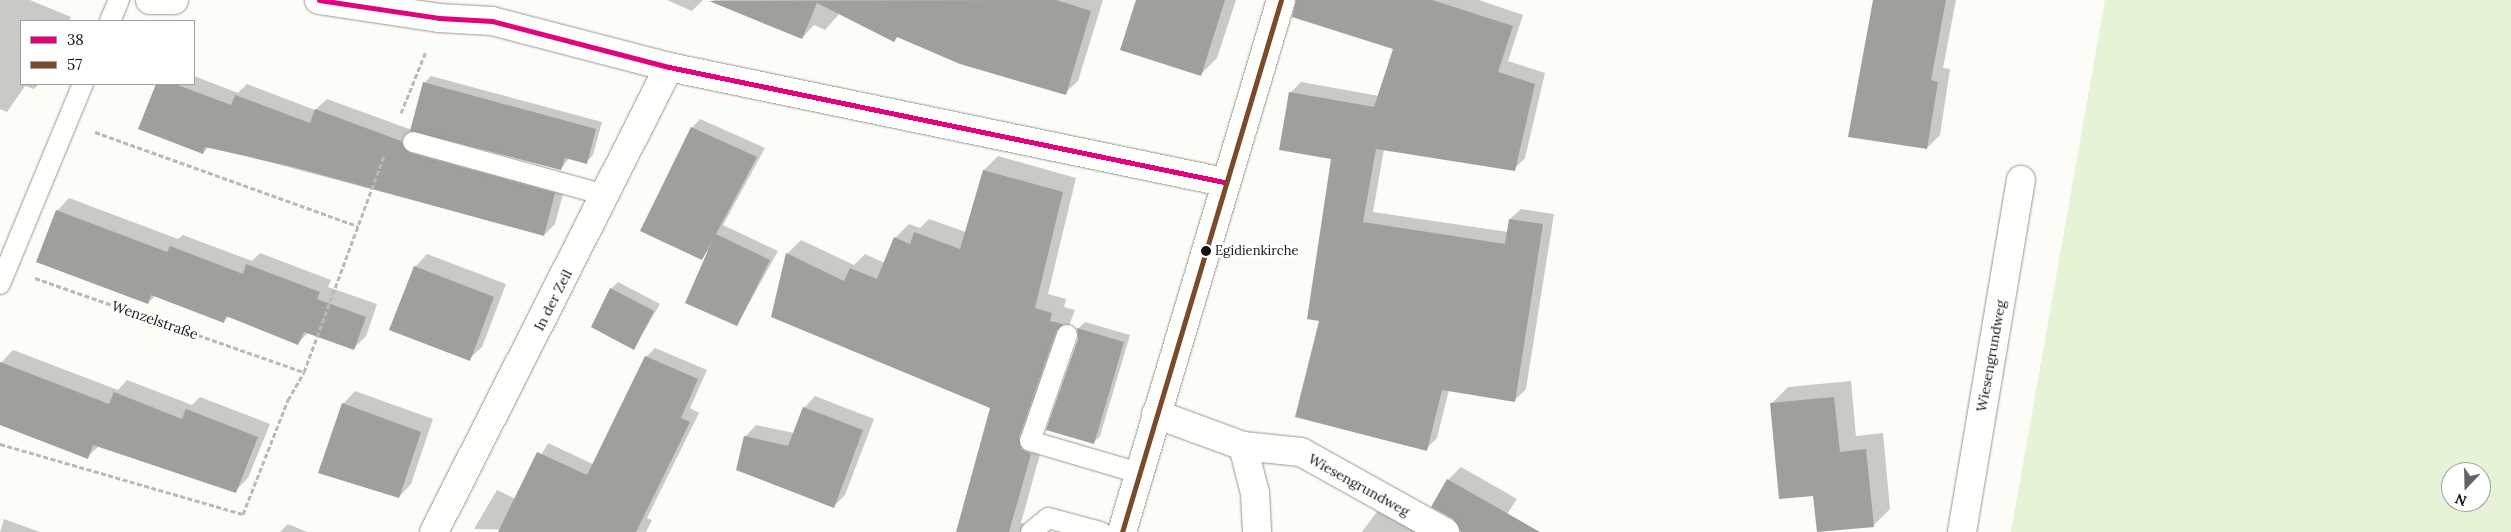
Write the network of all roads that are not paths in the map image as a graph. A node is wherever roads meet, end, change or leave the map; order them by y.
1 (119, 0) edge
2 (150, 0) edge
3 (174, 0) edge
4 (319, 0) edge
5 (1282, 0) edge
6 (494, 10) edge
7 (110, 20) edge
8 (669, 67) junction
9 (83, 85) edge
10 (412, 142) dead end
11 (2021, 180) dead end
12 (1224, 182) junction
13 (606, 195) junction
14 (3, 276) edge
15 (1067, 335) dead end
16 (1156, 414) junction
17 (1243, 446) junction
18 (1139, 473) junction
19 (434, 532) edge
20 (1031, 532) edge
21 (1101, 532) edge
22 (1122, 532) edge
23 (1257, 532) edge
24 (1445, 532) edge
25 (1962, 532) edge

1 - 7 lane
2 - 3 street
4 - 6 street
5 - 12 street
6 - 8 street
8 - 12 street
8 - 13 street, In der Zeil
9 - 14 lane
10 - 13 lane
11 - 25 street, Wiesengrundweg
12 - 16 street
13 - 19 street, In der Zeil
15 - 18 lane
16 - 17 street, Wiesengrundweg
16 - 18 street
17 - 23 street
17 - 24 street, Wiesengrundweg
18 - 22 street
20 - 21 lane

